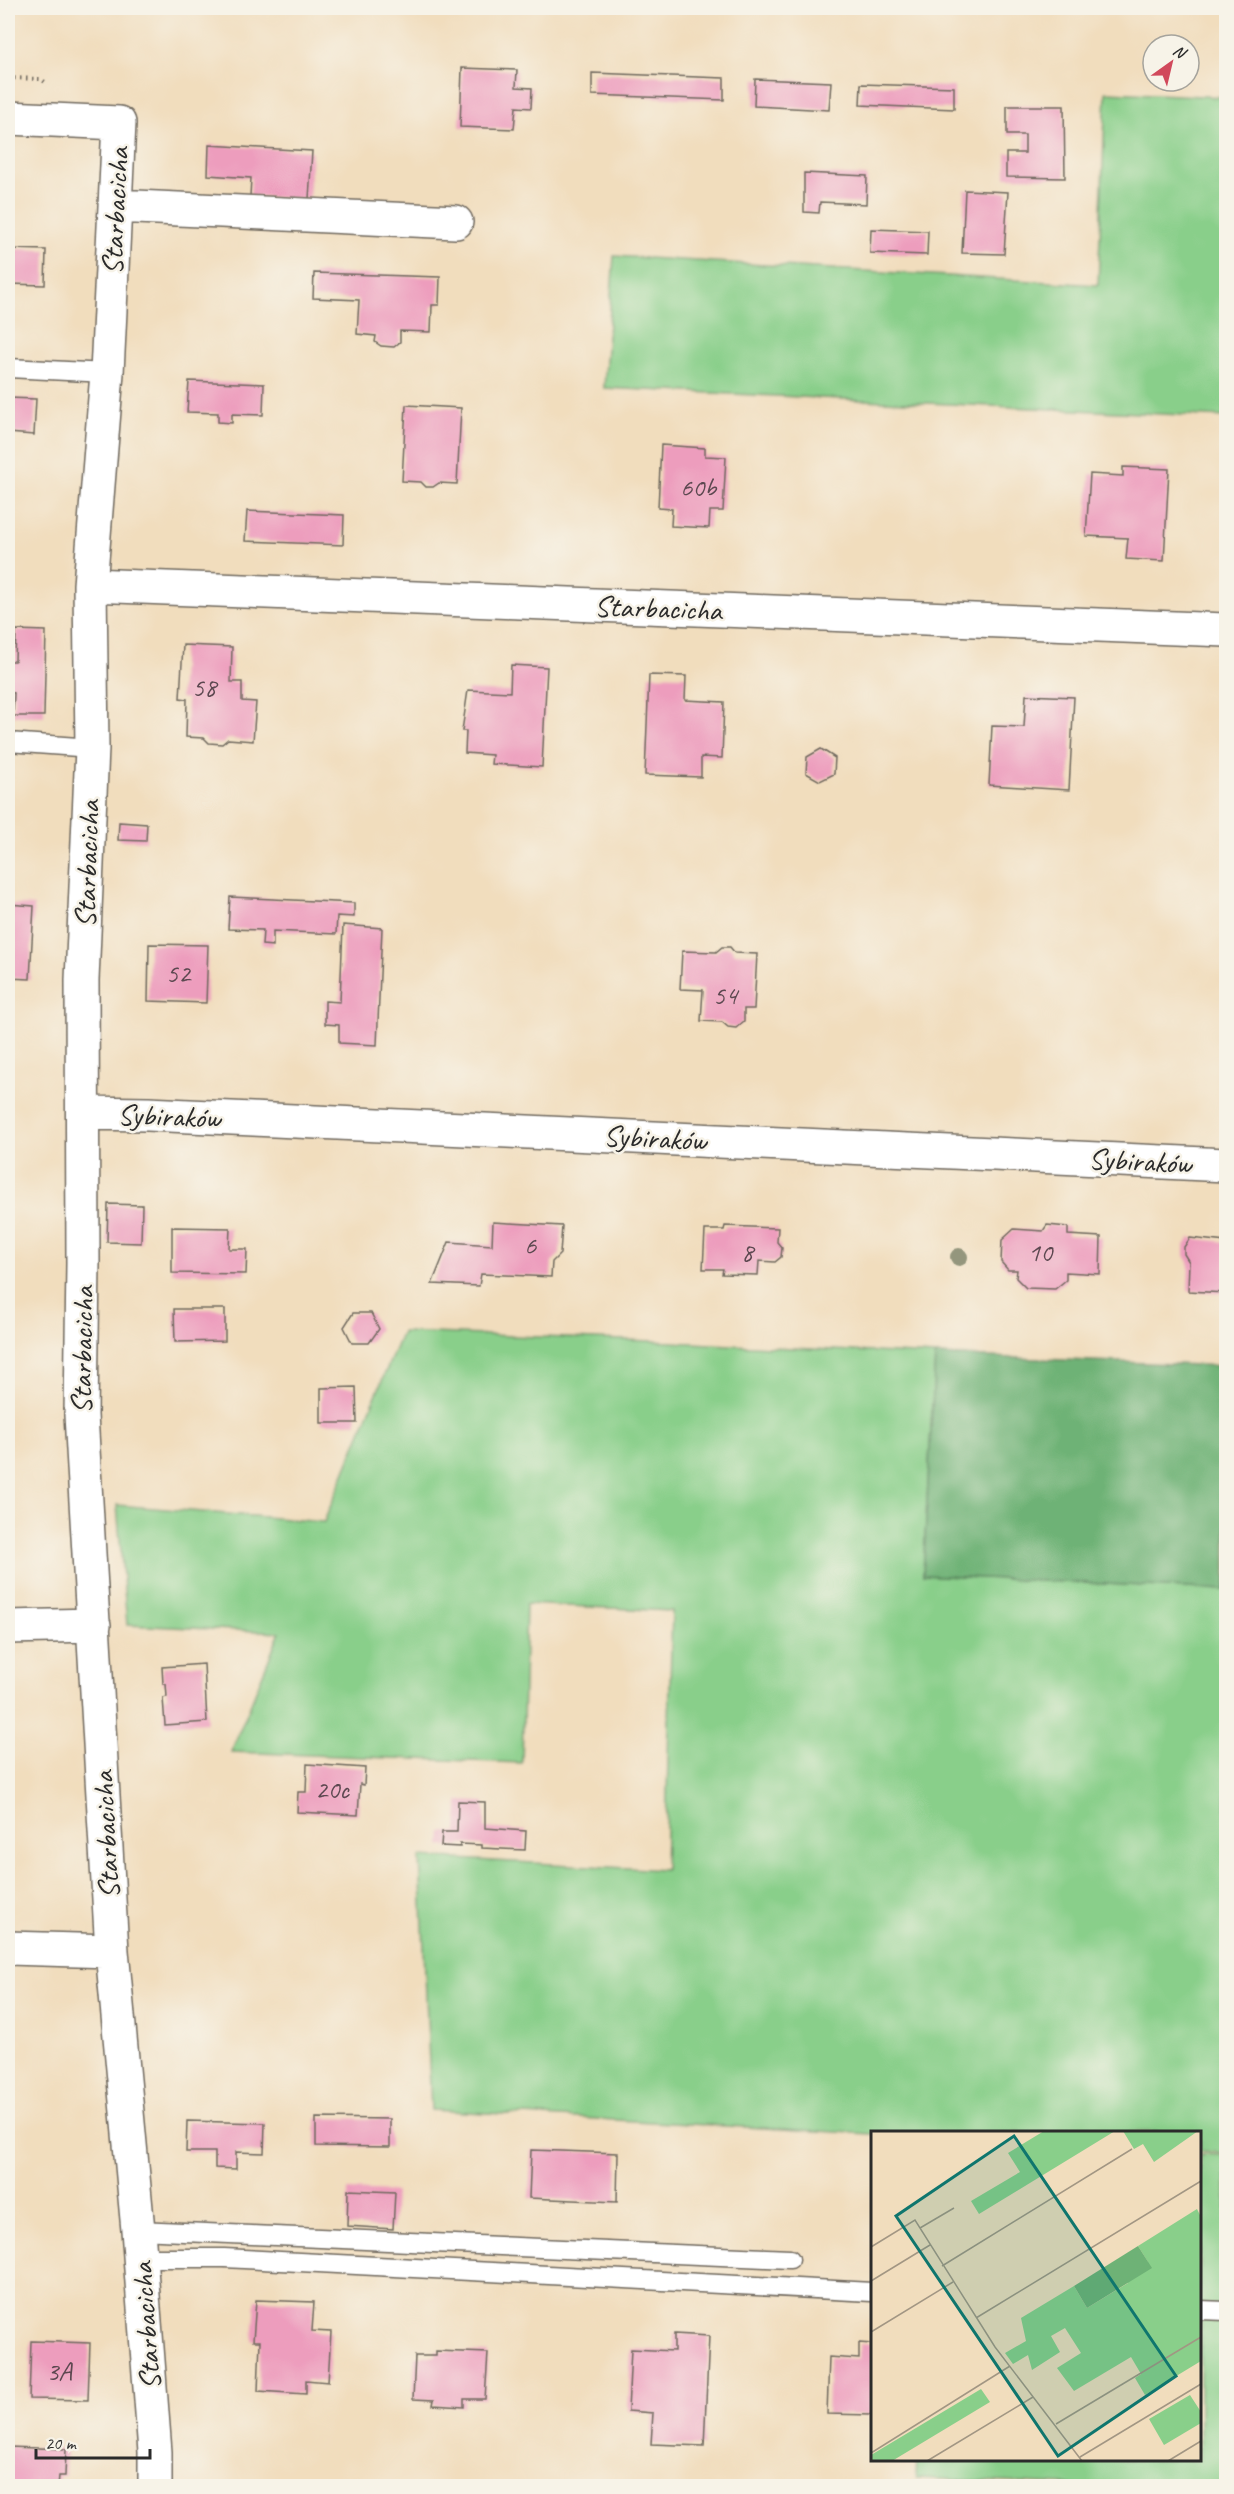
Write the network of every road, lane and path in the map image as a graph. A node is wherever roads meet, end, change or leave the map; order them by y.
1 (8, 118) edge
2 (115, 206) junction
3 (456, 222) dead end
4 (8, 368) edge
5 (107, 373) junction
6 (90, 585) junction
7 (1227, 630) edge
8 (8, 742) edge
9 (92, 748) junction
10 (83, 1113) junction
11 (1227, 1165) edge
12 (94, 1625) junction
13 (8, 1627) edge
14 (8, 1948) edge
15 (112, 1951) junction
16 (139, 2244) junction
17 (790, 2259) dead end
18 (871, 2292) edge
19 (1201, 2310) edge
20 (1227, 2311) edge
21 (155, 2487) edge

1 - 2 street, Starbacicha
2 - 3 street
2 - 5 street, Starbacicha
4 - 5 lane
5 - 6 street, Starbacicha
6 - 7 street, Starbacicha
6 - 9 street, Starbacicha
8 - 9 lane
9 - 10 street, Starbacicha
10 - 11 street, Sybiraków
10 - 12 street, Starbacicha
12 - 13 street
12 - 15 street, Starbacicha
14 - 15 street
15 - 16 street, Starbacicha
16 - 17 lane
16 - 18 lane
16 - 21 street, Starbacicha
19 - 20 lane

